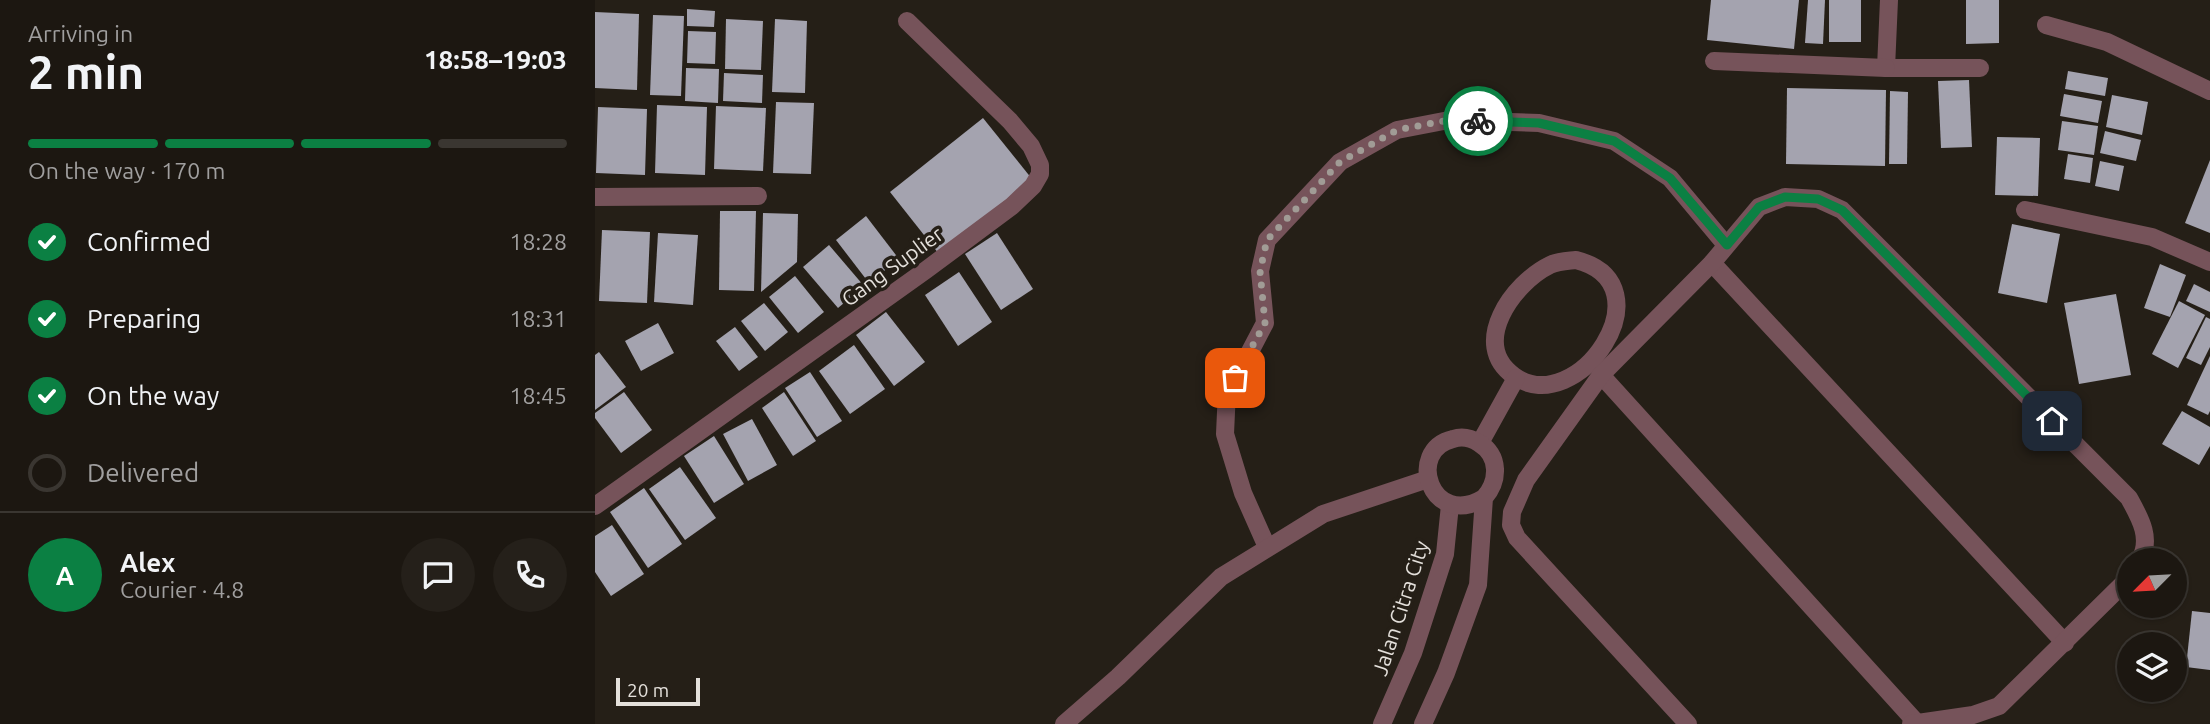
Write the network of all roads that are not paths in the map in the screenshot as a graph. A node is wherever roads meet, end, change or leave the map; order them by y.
1 (1889, 0) edge
2 (907, 21) dead end
3 (2046, 25) dead end
4 (1714, 61) dead end
5 (1886, 68) junction
6 (1980, 68) dead end
7 (2210, 91) edge
8 (758, 196) dead end
9 (595, 197) edge
10 (2025, 210) dead end
11 (1727, 245) junction
12 (2210, 262) edge
13 (1712, 263) junction
14 (1601, 375) junction
15 (1516, 378) junction
16 (1480, 443) junction
17 (1428, 479) junction
18 (1484, 498) junction
19 (596, 504) edge
20 (1450, 505) junction
21 (1267, 547) junction
22 (2145, 548) edge
23 (2117, 591) edge
24 (2065, 643) junction
25 (1913, 723) edge
26 (1064, 724) edge
27 (1382, 724) edge
28 (1423, 724) edge
29 (1688, 724) edge

1 - 5 street
2 - 19 street, Gang Suplier
3 - 7 street
4 - 5 street
5 - 6 street
8 - 9 street
10 - 12 street
11 - 13 street
11 - 21 street
11 - 22 street
13 - 14 street
13 - 24 street
14 - 25 street
14 - 29 street
15 - 15 street
15 - 16 street
16 - 17 street
16 - 18 street
17 - 20 street
17 - 21 street
18 - 20 street
18 - 28 street
20 - 27 street, Jalan Citra City
21 - 26 street
23 - 24 street
24 - 25 street

